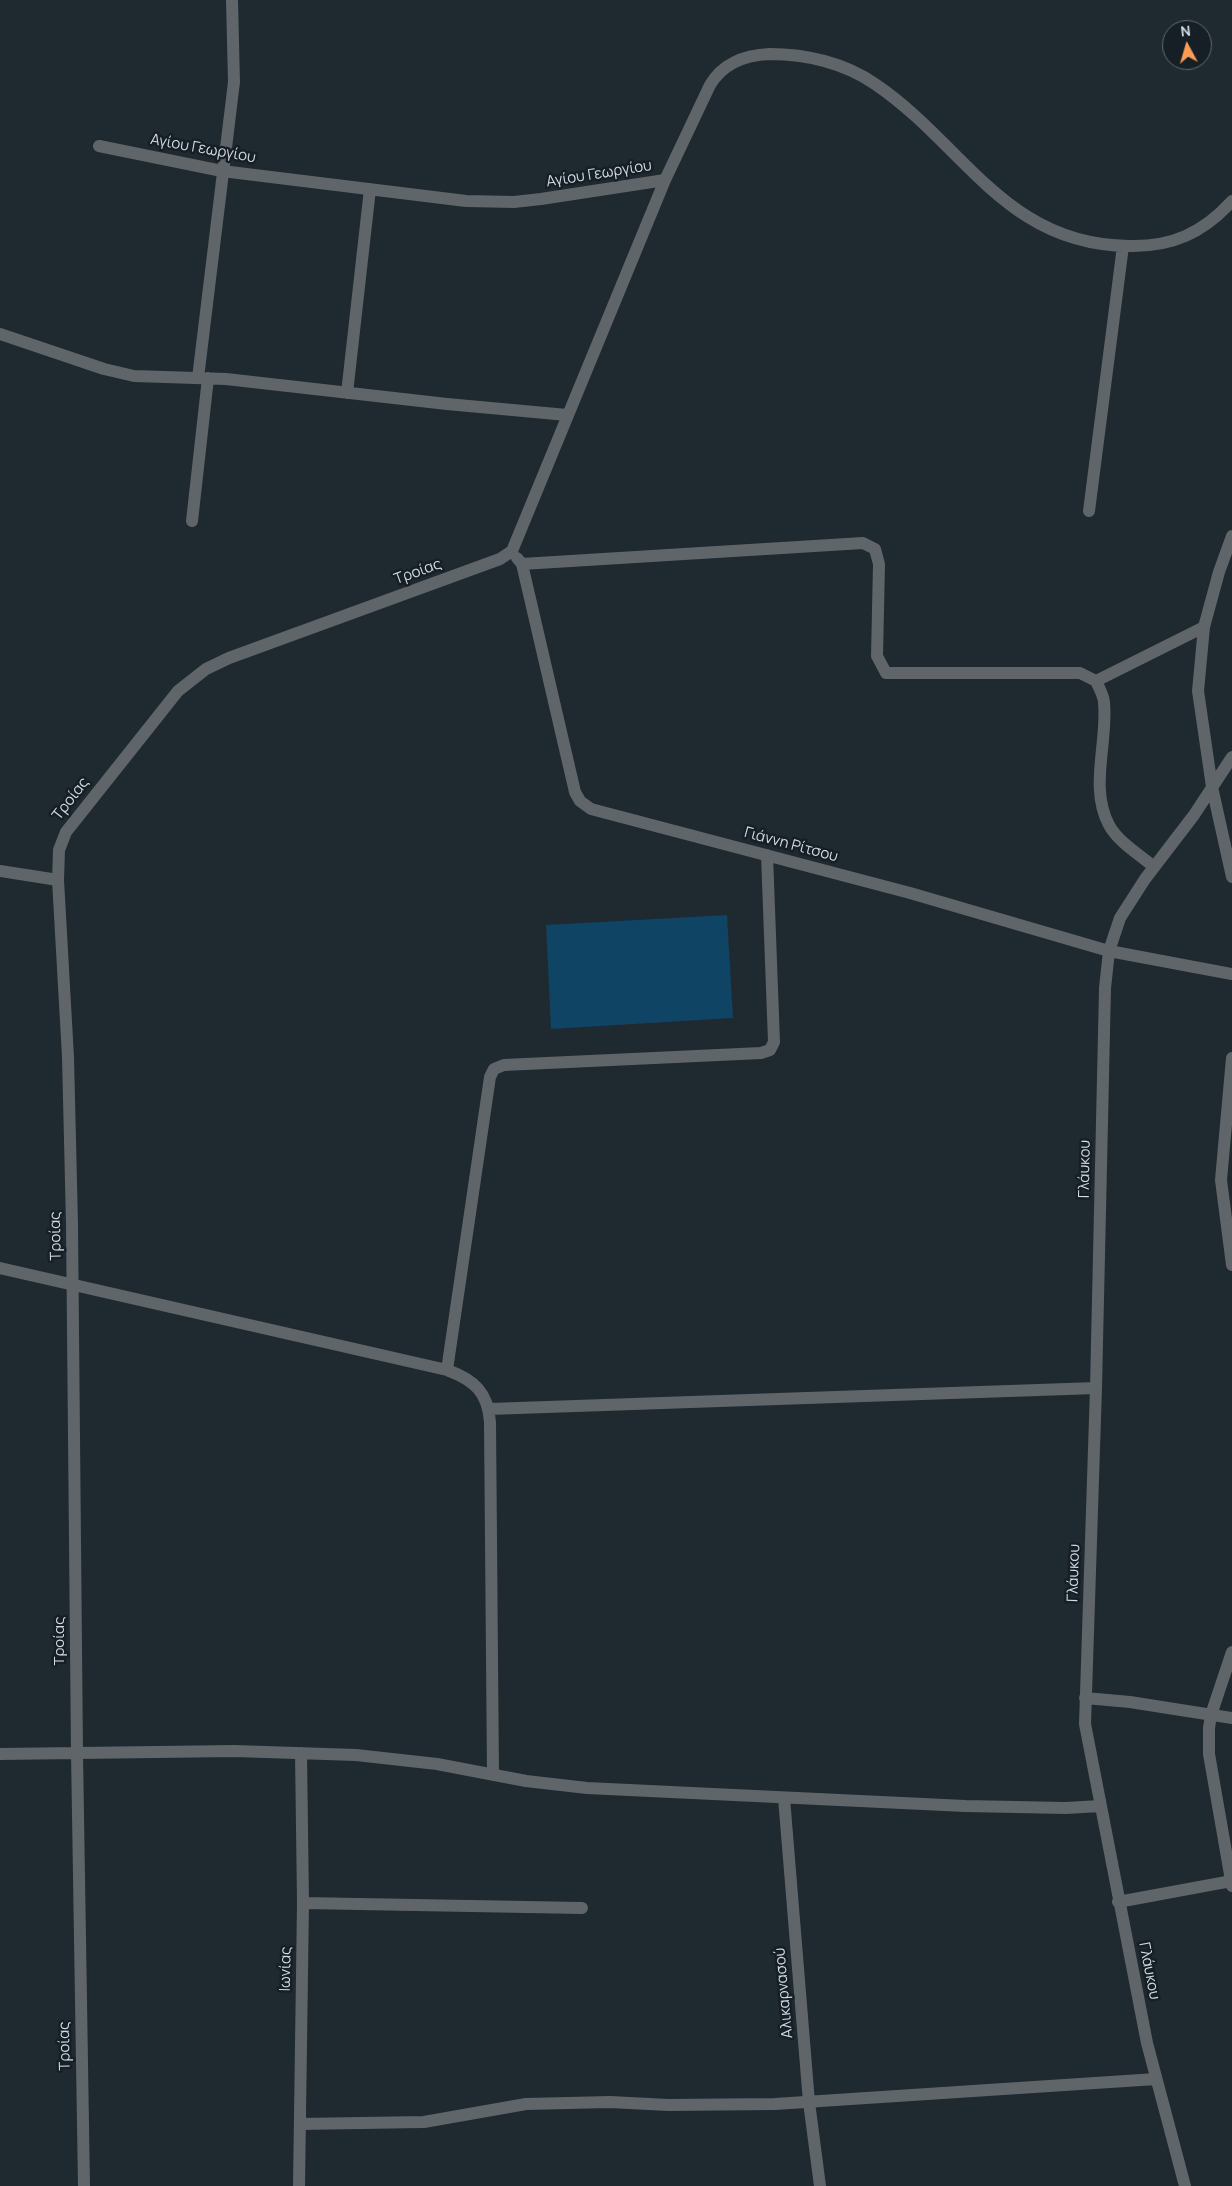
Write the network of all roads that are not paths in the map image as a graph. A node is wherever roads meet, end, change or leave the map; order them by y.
1 (232, 0) edge
2 (100, 146) dead end
3 (222, 171) junction
4 (665, 180) junction
5 (370, 190) junction
6 (1232, 202) edge
7 (1123, 246) junction
8 (0, 334) edge
9 (203, 378) junction
10 (346, 393) junction
11 (567, 415) junction
12 (1089, 511) dead end
13 (192, 521) dead end
14 (1232, 536) edge
15 (512, 552) junction
16 (522, 564) junction
17 (1204, 626) junction
18 (1096, 682) junction
19 (1232, 757) edge
20 (1212, 787) junction
21 (766, 855) junction
22 (1154, 867) junction
23 (0, 871) edge
24 (1232, 877) edge
25 (58, 880) junction
26 (1109, 951) junction
27 (1232, 974) edge
28 (1232, 1058) edge
29 (1229, 1111) edge
30 (1232, 1265) edge
31 (0, 1268) edge
32 (73, 1284) junction
33 (447, 1370) junction
34 (1096, 1388) junction
35 (489, 1409) junction
36 (1232, 1652) edge
37 (1085, 1698) junction
38 (1211, 1715) junction
39 (1232, 1718) edge
40 (77, 1753) junction
41 (301, 1753) junction
42 (0, 1754) edge
43 (493, 1775) junction
44 (784, 1798) junction
45 (1100, 1806) junction
46 (1232, 1883) edge
47 (1118, 1902) junction
48 (303, 1903) junction
49 (582, 1908) dead end
50 (1156, 2079) junction
51 (809, 2102) junction
52 (300, 2124) junction
53 (84, 2186) edge
54 (299, 2186) edge
55 (820, 2186) edge
56 (1185, 2186) edge

1 - 3 street
2 - 3 street, Αγίου Γεωργίου
3 - 5 street, Αγίου Γεωργίου
3 - 9 street
4 - 5 street, Αγίου Γεωργίου
4 - 7 street, Αγίου Γεωργίου
4 - 11 street
5 - 10 street
6 - 7 street, Αγίου Γεωργίου
7 - 12 street
8 - 9 street
9 - 10 street
9 - 13 street
10 - 11 street
11 - 15 street
14 - 17 street
15 - 16 street
15 - 25 street, Τροίας
16 - 18 street
16 - 21 street, Γιάννη Ρίτσου
17 - 18 street
17 - 20 street
18 - 22 street
19 - 20 street, Γλάυκου
20 - 22 street, Γλάυκου
20 - 24 street
21 - 26 street, Γιάννη Ρίτσου
21 - 33 street
22 - 26 street, Γλάυκου
23 - 25 street
25 - 32 street, Τροίας
26 - 27 street, Γιάννη Ρίτσου
26 - 34 street, Γλάυκου
28 - 29 street
29 - 30 street
31 - 32 street
32 - 33 street
32 - 40 street, Τροίας
33 - 35 street
34 - 35 street
34 - 37 street, Γλάυκου
35 - 43 street
36 - 38 street
37 - 38 street
37 - 45 street, Γλάυκου
38 - 39 street
38 - 46 street
40 - 41 street
40 - 42 street
40 - 53 street, Τροίας
41 - 43 street
41 - 48 street, Ιωνίας
43 - 44 street
44 - 45 street
44 - 51 street, Αλικαρνασού
45 - 47 street, Γλάυκου
46 - 47 street
47 - 50 street, Γλάυκου
48 - 49 street
48 - 52 street, Ιωνίας
50 - 51 street
50 - 56 street, Γλάυκου
51 - 52 street
51 - 55 street, Αλικαρνασού
52 - 54 street, Ιωνίας

